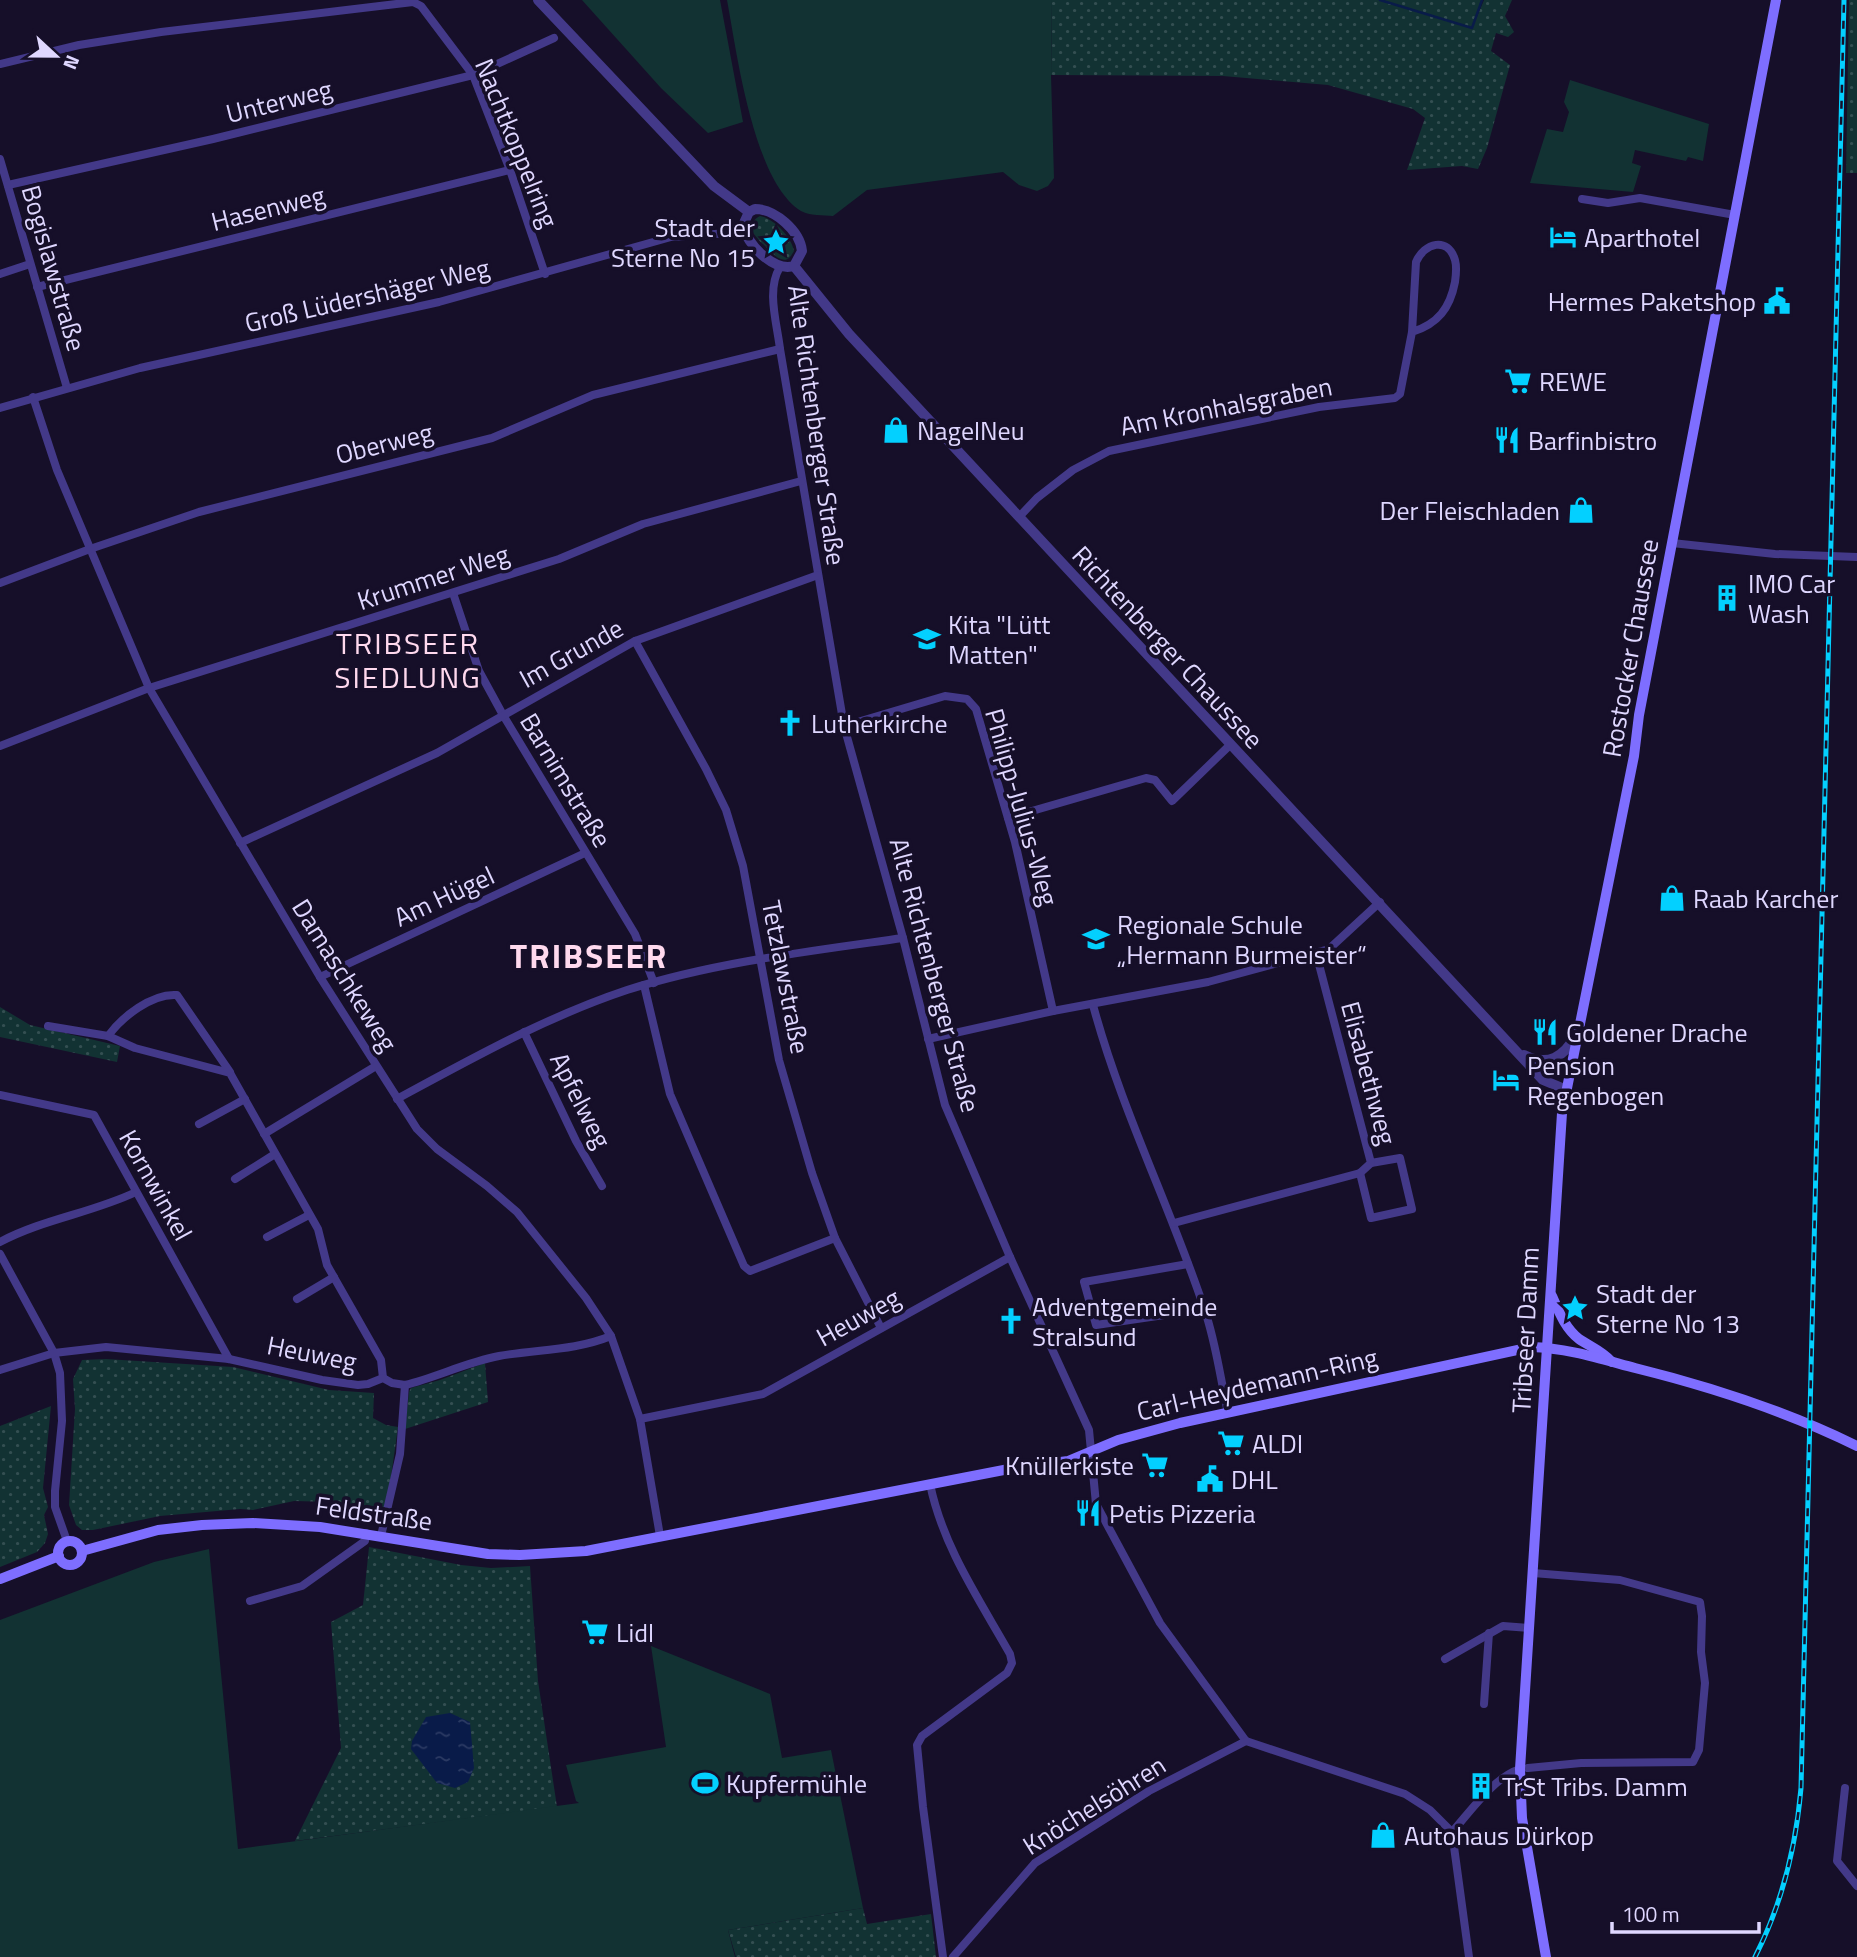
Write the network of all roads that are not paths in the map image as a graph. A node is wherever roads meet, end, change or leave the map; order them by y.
1 (538, 0) edge
2 (1776, 0) edge
3 (554, 38) dead end
4 (0, 64) edge
5 (473, 75) junction
6 (0, 159) edge
7 (510, 170) junction
8 (8, 186) junction
9 (1582, 199) dead end
10 (749, 212) junction
11 (1735, 215) junction
12 (744, 232) junction
13 (30, 264) junction
14 (794, 266) junction
15 (780, 267) junction
16 (0, 274) edge
17 (545, 274) junction
18 (37, 286) junction
19 (1412, 332) junction
20 (780, 349) junction
21 (67, 388) junction
22 (33, 397) junction
23 (0, 408) edge
24 (801, 481) junction
25 (1018, 517) junction
26 (1672, 543) junction
27 (90, 549) junction
28 (1857, 558) edge
29 (818, 575) junction
30 (0, 583) edge
31 (453, 593) junction
32 (635, 641) junction
33 (149, 688) junction
34 (502, 715) junction
35 (844, 726) junction
36 (1231, 744) junction
37 (0, 746) edge
38 (1008, 818) junction
39 (240, 843) junction
40 (585, 853) junction
41 (1380, 902) junction
42 (903, 938) junction
43 (1316, 953) junction
44 (761, 958) junction
45 (320, 976) junction
46 (654, 983) junction
47 (644, 985) junction
48 (1093, 1005) junction
49 (1053, 1011) junction
50 (1581, 1025) junction
51 (48, 1026) dead end
52 (524, 1031) junction
53 (108, 1036) junction
54 (928, 1039) junction
55 (1518, 1051) junction
56 (376, 1066) junction
57 (230, 1073) junction
58 (1567, 1090) junction
59 (0, 1095) edge
60 (244, 1099) junction
61 (397, 1099) junction
62 (199, 1124) dead end
63 (264, 1134) junction
64 (275, 1154) junction
65 (1371, 1163) junction
66 (1360, 1173) junction
67 (235, 1179) dead end
68 (602, 1186) dead end
69 (136, 1192) junction
70 (309, 1215) junction
71 (1174, 1223) junction
72 (267, 1237) dead end
73 (835, 1238) junction
74 (0, 1242) edge
75 (0, 1254) edge
76 (1010, 1257) junction
77 (1188, 1264) junction
78 (334, 1277) junction
79 (1550, 1292) junction
80 (297, 1299) dead end
81 (1205, 1309) junction
82 (881, 1328) junction
83 (611, 1336) junction
84 (1548, 1348) junction
85 (54, 1353) junction
86 (229, 1359) junction
87 (1612, 1362) junction
88 (0, 1370) edge
89 (383, 1378) junction
90 (405, 1385) junction
91 (1228, 1412) junction
92 (640, 1419) junction
93 (1857, 1446) edge
94 (1092, 1450) junction
95 (930, 1485) junction
96 (366, 1534) junction
97 (381, 1536) junction
98 (660, 1536) junction
99 (67, 1541) junction
100 (82, 1551) junction
101 (59, 1556) junction
102 (1533, 1573) junction
103 (0, 1579) edge
104 (250, 1601) dead end
105 (1528, 1628) junction
106 (1489, 1633) junction
107 (1445, 1659) dead end
108 (1484, 1704) dead end
109 (1245, 1741) junction
110 (1519, 1770) junction
111 (1845, 1788) dead end
112 (1452, 1832) junction
113 (1857, 1886) edge
114 (943, 1957) edge
115 (953, 1957) edge
116 (1469, 1957) edge
117 (1546, 1957) edge

1 - 10 street
2 - 11 main road, Rostocker Chaussee
3 - 5 street, Unterweg
4 - 5 street, Nachtkoppelring
5 - 7 street, Nachtkoppelring
5 - 8 street, Unterweg
6 - 8 street, Bogislawstraße
7 - 17 street, Nachtkoppelring
7 - 18 street, Hasenweg
8 - 13 street, Bogislawstraße
9 - 11 street
10 - 12 street
10 - 14 street
11 - 26 main road, Rostocker Chaussee
12 - 15 street
12 - 17 street, Groß Lüdershäger Weg
13 - 16 street
13 - 18 street, Bogislawstraße
14 - 15 street
14 - 25 street, Richtenberger Chaussee
15 - 20 street, Alte Richtenberger Straße
17 - 21 street, Groß Lüdershäger Weg
18 - 21 street, Bogislawstraße
19 - 19 street, Am Kronhalsgraben
19 - 25 street, Am Kronhalsgraben
20 - 24 street, Alte Richtenberger Straße
20 - 27 street, Oberweg
21 - 22 street, Groß Lüdershäger Weg
22 - 23 street, Groß Lüdershäger Weg
22 - 27 street, Damaschkeweg
24 - 29 street, Alte Richtenberger Straße
24 - 31 street, Krummer Weg
25 - 36 street, Richtenberger Chaussee
26 - 28 street
26 - 50 main road, Rostocker Chaussee
27 - 30 street, Oberweg
27 - 33 street, Damaschkeweg
29 - 32 street, Im Grunde
29 - 35 street, Alte Richtenberger Straße
31 - 33 street, Krummer Weg
31 - 34 street, Barnimstraße
32 - 34 street, Im Grunde
32 - 44 street, Tetzlawstraße
33 - 37 street, Krummer Weg
33 - 39 street, Damaschkeweg
34 - 39 street, Im Grunde
34 - 40 street, Barnimstraße
35 - 38 street, Philipp-Julius-Weg
35 - 42 street, Alte Richtenberger Straße
36 - 38 street
36 - 41 street, Richtenberger Chaussee
38 - 49 street, Philipp-Julius-Weg
39 - 45 street, Damaschkeweg
40 - 45 street, Am Hügel
40 - 46 street, Barnimstraße
41 - 43 street
41 - 55 street, Richtenberger Chaussee
42 - 44 street
42 - 54 street, Alte Richtenberger Straße
43 - 48 street
43 - 65 street, Elisabethweg
44 - 46 street
44 - 73 street, Tetzlawstraße
45 - 56 street, Damaschkeweg
46 - 47 street
47 - 52 street
47 - 73 street
48 - 49 street
48 - 71 street
49 - 54 street
50 - 55 street
50 - 58 main road, Rostocker Chaussee
51 - 53 street
52 - 61 street
52 - 68 street, Apfelweg
53 - 57 street
53 - 57 street
54 - 76 street, Alte Richtenberger Straße
55 - 58 street, Richtenberger Chaussee
56 - 61 street, Damaschkeweg
56 - 63 street
57 - 60 street
58 - 79 main road, Tribseer Damm
59 - 69 street, Kornwinkel
60 - 62 street
60 - 63 street
61 - 83 street, Damaschkeweg
63 - 64 street
64 - 67 street
64 - 70 street
65 - 66 street, Elisabethweg
65 - 66 street, Elisabethweg
66 - 71 street, Elisabethweg
69 - 74 street
69 - 86 street, Kornwinkel
70 - 72 street
70 - 78 street
71 - 77 street
73 - 82 street, Tetzlawstraße
75 - 85 street
76 - 82 street, Heuweg
76 - 94 street, Alte Richtenberger Straße
77 - 81 street
77 - 81 street
78 - 80 street
78 - 89 street
79 - 84 main road, Tribseer Damm
79 - 87 main road
81 - 91 street
82 - 92 street, Heuweg
83 - 90 street
83 - 92 street, Damaschkeweg
84 - 87 main road, Carl-Heydemann-Ring
84 - 91 main road, Carl-Heydemann-Ring
84 - 102 main road, Tribseer Damm
85 - 86 street, Heuweg
85 - 88 street, Heuweg
85 - 99 street
86 - 89 street, Heuweg
87 - 93 main road, Carl-Heydemann-Ring
89 - 90 street, Heuweg
90 - 97 street
91 - 94 main road, Carl-Heydemann-Ring
92 - 98 street, Damaschkeweg
94 - 95 main road, Carl-Heydemann-Ring
94 - 109 street, Alte Richtenberger Straße
95 - 98 main road, Carl-Heydemann-Ring
95 - 114 street
96 - 97 main road, Feldstraße
96 - 100 main road, Feldstraße
96 - 104 street
97 - 98 main road, Feldstraße
99 - 100 main road
99 - 101 main road
100 - 101 main road, Feldstraße
101 - 103 main road, Feldstraße
102 - 105 main road, Tribseer Damm
102 - 110 street
105 - 106 street
105 - 110 main road, Tribseer Damm
106 - 107 street
106 - 108 street
109 - 112 street
109 - 115 street, Knöchelsöhren
110 - 112 street
110 - 117 main road, Tribseer Damm
111 - 113 street
112 - 116 street

